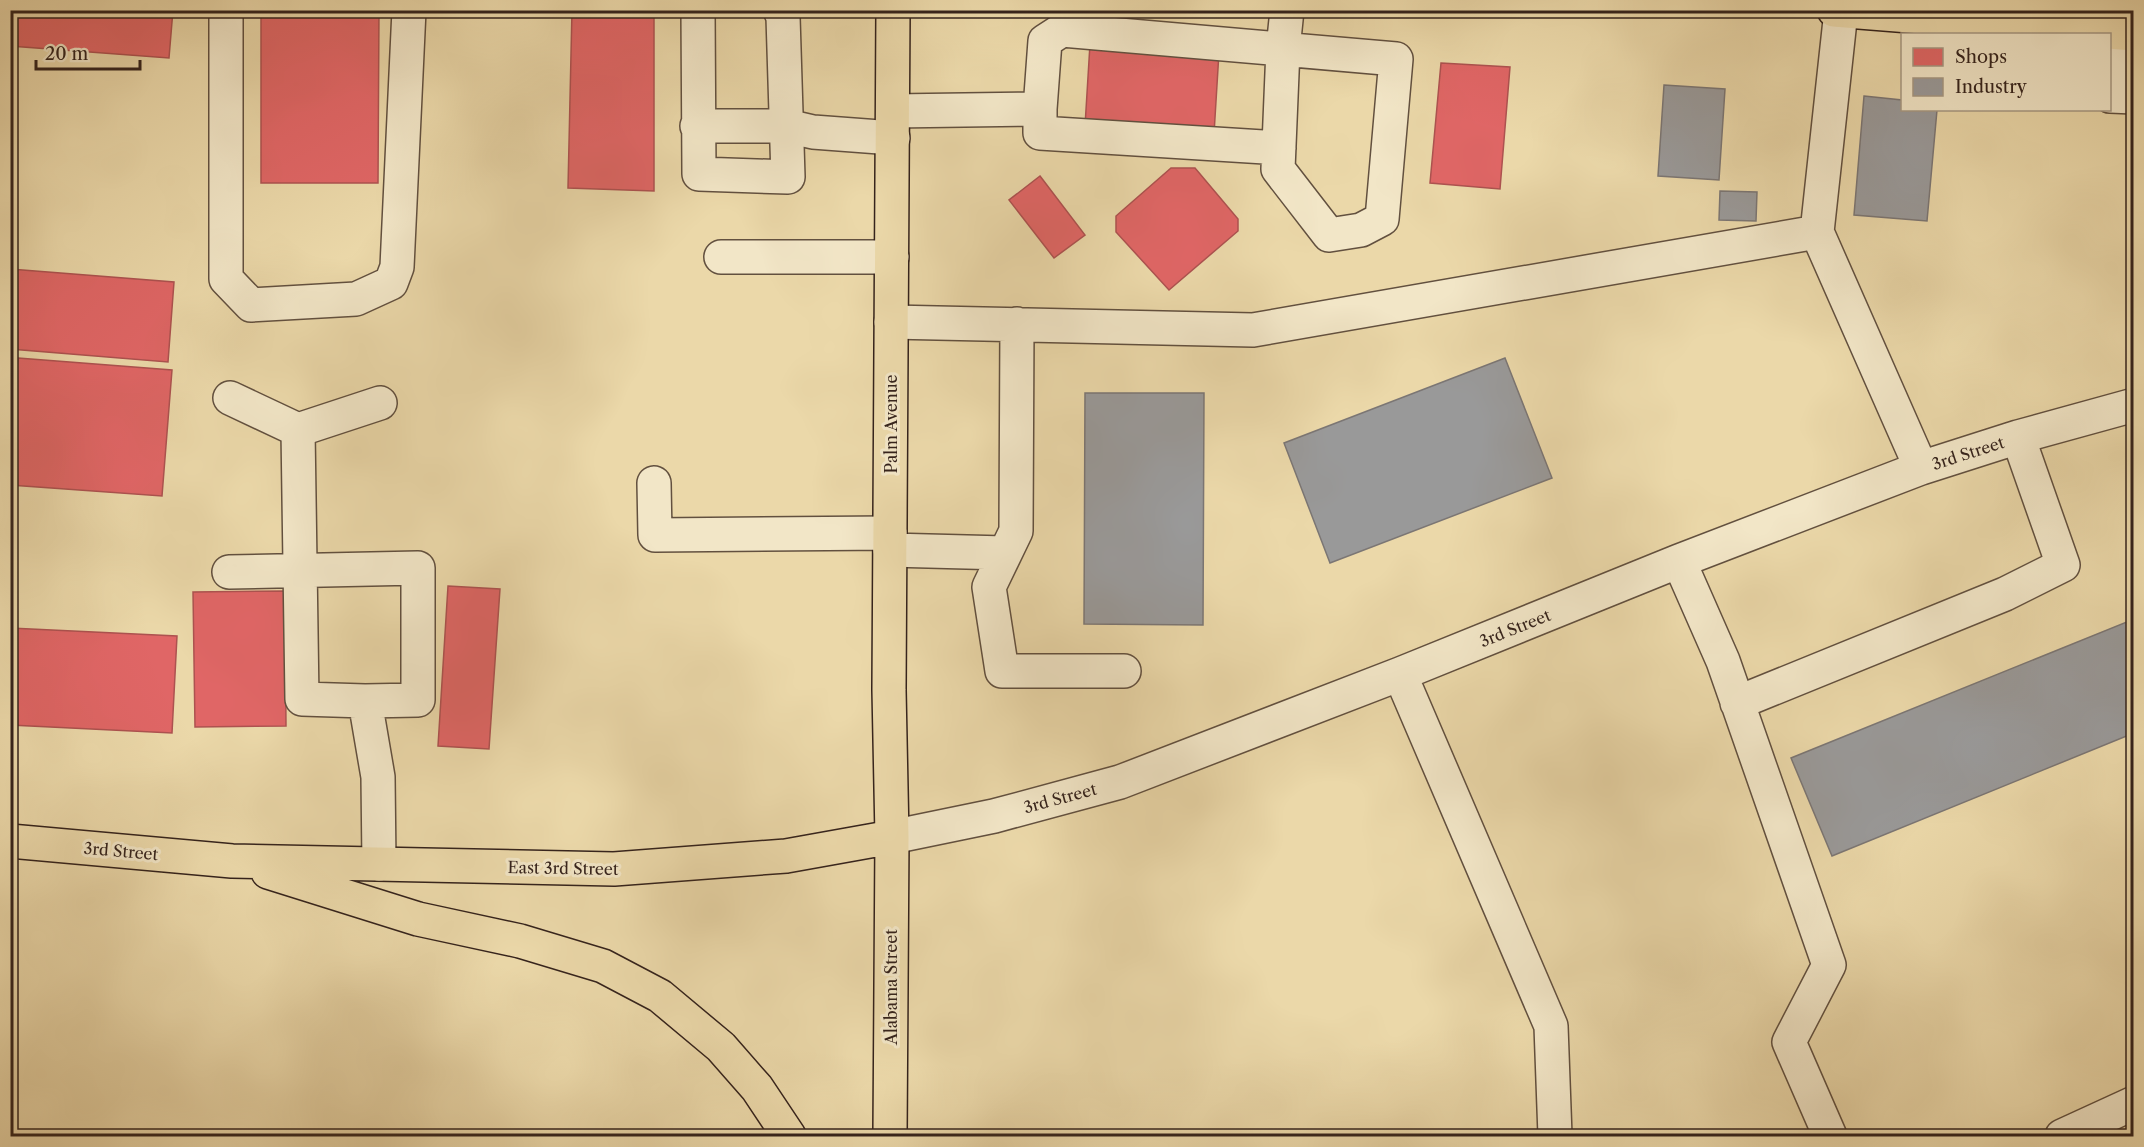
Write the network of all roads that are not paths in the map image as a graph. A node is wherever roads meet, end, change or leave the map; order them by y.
1 (226, 10) edge
2 (409, 10) edge
3 (698, 10) edge
4 (780, 10) edge
5 (893, 10) edge
6 (1287, 10) edge
7 (1834, 10) edge
8 (1841, 11) edge
9 (2122, 33) edge
10 (1283, 49) junction
11 (2111, 91) edge
12 (2111, 96) edge
13 (2133, 97) edge
14 (1040, 109) junction
15 (893, 124) junction
16 (698, 126) junction
17 (787, 126) junction
18 (1279, 148) junction
19 (1816, 232) junction
20 (721, 257) dead end
21 (892, 257) junction
22 (891, 322) junction
23 (1017, 324) junction
24 (230, 398) dead end
25 (380, 403) dead end
26 (2133, 405) edge
27 (297, 430) junction
28 (2018, 437) junction
29 (1921, 468) junction
30 (654, 483) dead end
31 (890, 542) junction
32 (1005, 553) junction
33 (1679, 561) junction
34 (300, 569) junction
35 (229, 572) dead end
36 (1124, 671) dead end
37 (1401, 674) junction
38 (365, 700) junction
39 (1737, 703) junction
40 (892, 837) junction
41 (10, 841) edge
42 (232, 861) junction
43 (379, 864) junction
44 (2133, 1103) edge
45 (789, 1137) edge
46 (890, 1137) edge
47 (1554, 1137) edge
48 (1830, 1137) edge
49 (2062, 1137) edge

1 - 2 street
3 - 16 street
4 - 17 street
5 - 15 main road, Palm Avenue
6 - 10 street
7 - 8 main road
8 - 9 main road
8 - 19 street
9 - 11 street
10 - 14 street
10 - 18 street
10 - 18 street
12 - 13 street
14 - 15 street
14 - 18 street
15 - 17 street
15 - 21 main road, Palm Avenue
16 - 17 street
16 - 17 street
19 - 23 street
19 - 29 street
20 - 21 street
21 - 22 main road, Palm Avenue
22 - 23 street
22 - 31 main road, Palm Avenue
23 - 32 street
24 - 27 street
25 - 27 street
26 - 28 street, 3rd Street
27 - 34 street
28 - 29 street, 3rd Street
28 - 39 street
29 - 33 street, 3rd Street
30 - 31 street
31 - 32 street
31 - 40 main road, Palm Avenue
32 - 36 street
33 - 37 street, 3rd Street
33 - 39 street
34 - 35 street
34 - 38 street
34 - 38 street
37 - 40 street, 3rd Street
37 - 47 street
38 - 43 street
39 - 48 street
40 - 43 main road, East 3rd Street
40 - 46 main road, Alabama Street
41 - 42 main road, 3rd Street
42 - 43 main road, East 3rd Street
42 - 45 main road
44 - 49 street

